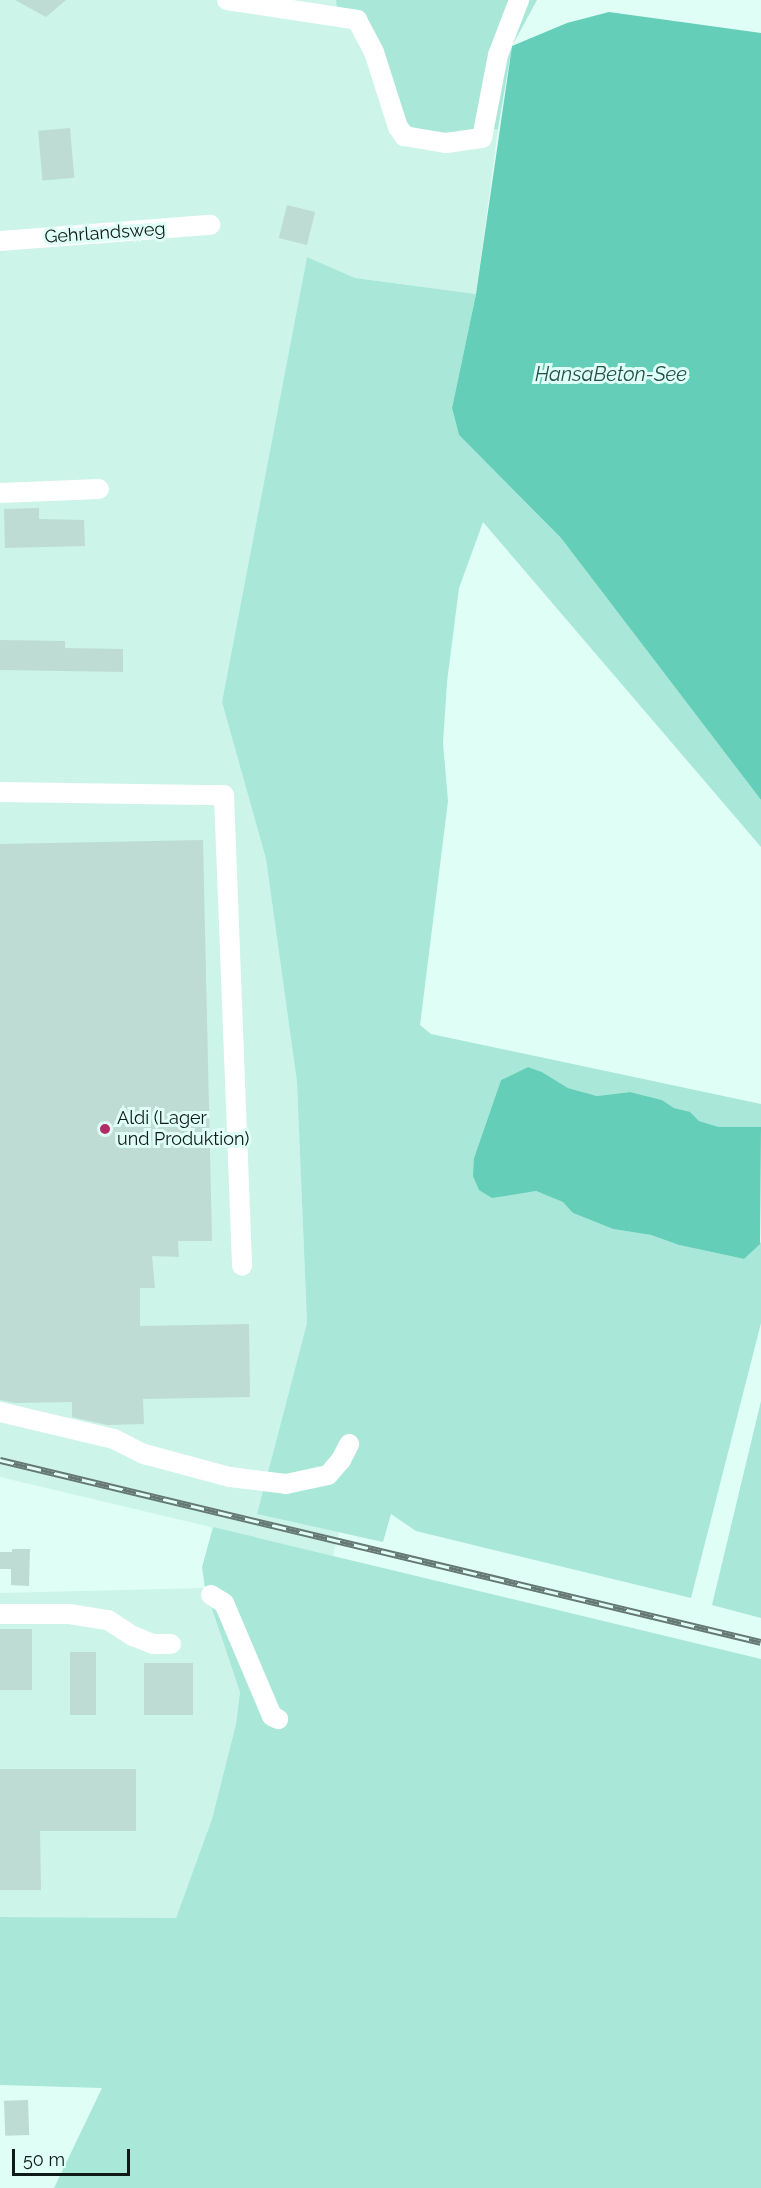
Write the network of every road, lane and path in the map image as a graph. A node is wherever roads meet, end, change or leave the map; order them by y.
1 (227, 0) edge
2 (519, 0) edge
3 (210, 225) dead end
4 (0, 241) edge
5 (99, 489) dead end
6 (0, 493) edge
7 (0, 792) edge
8 (242, 1266) dead end
9 (0, 1412) edge
10 (349, 1444) dead end
11 (211, 1595) dead end
12 (0, 1614) edge
13 (171, 1644) dead end
14 (278, 1719) dead end

1 - 2 street
3 - 4 street, Gehrlandsweg
5 - 6 street
7 - 8 street
9 - 10 street
11 - 14 street
12 - 13 street

